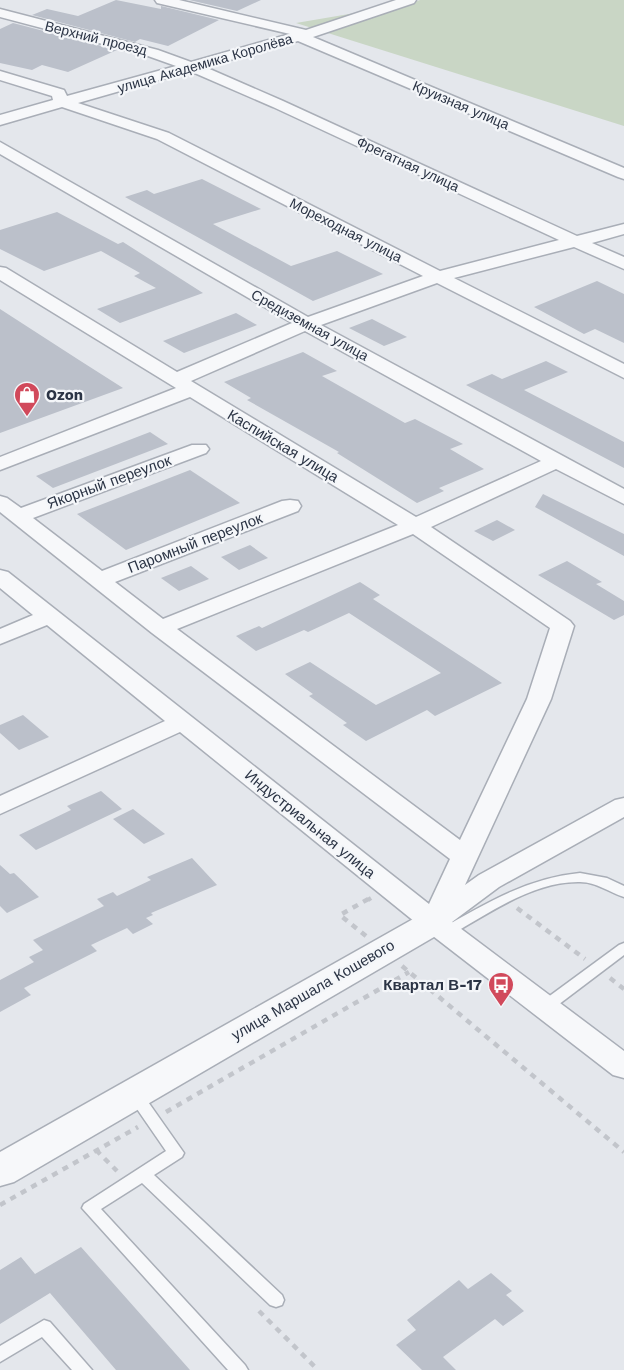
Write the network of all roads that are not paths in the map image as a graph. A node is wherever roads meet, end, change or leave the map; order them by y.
1 (162, 0) edge
2 (399, 1) edge
3 (0, 13) edge
4 (303, 35) junction
5 (192, 67) junction
6 (0, 75) edge
7 (61, 102) junction
8 (0, 120) edge
9 (0, 147) edge
10 (624, 174) edge
11 (624, 229) edge
12 (573, 240) junction
13 (624, 264) edge
14 (0, 272) edge
15 (438, 277) junction
16 (306, 324) junction
17 (624, 372) edge
18 (183, 385) junction
19 (200, 448) dead end
20 (557, 461) junction
21 (0, 464) edge
22 (624, 498) edge
23 (0, 502) edge
24 (290, 506) dead end
25 (18, 516) junction
26 (415, 526) junction
27 (0, 577) edge
28 (100, 580) junction
29 (49, 616) junction
30 (160, 628) junction
31 (0, 637) edge
32 (182, 722) junction
33 (0, 806) edge
34 (624, 806) edge
35 (464, 856) junction
36 (624, 892) edge
37 (435, 923) junction
38 (624, 948) edge
39 (545, 1007) junction
40 (624, 1067) edge
41 (139, 1100) junction
42 (5, 1161) edge
43 (143, 1174) junction
44 (276, 1300) dead end
45 (0, 1355) edge
46 (83, 1370) edge
47 (239, 1370) edge

1 - 4 street, Круизная улица
2 - 4 street, улица Академика Королёва
3 - 5 street, Верхний проезд
4 - 5 street, улица Академика Королёва
4 - 10 street, Круизная улица
5 - 7 street, улица Академика Королёва
5 - 12 street, Фрегатная улица
6 - 7 street, Мореходная улица
7 - 8 street, улица Академика Королёва
7 - 15 street, Мореходная улица
9 - 16 street, Средиземная улица
11 - 12 street
12 - 13 street, Фрегатная улица
12 - 15 street
14 - 18 street, Каспийская улица
15 - 16 street
15 - 17 street, Мореходная улица
16 - 18 street
16 - 20 street, Средиземная улица
18 - 21 street
18 - 26 street, Каспийская улица
19 - 25 street, Якорный переулок
20 - 22 street, Средиземная улица
20 - 26 street
23 - 25 street
24 - 28 street, Паромный переулок
25 - 28 street
26 - 30 street
26 - 35 street, Каспийская улица
27 - 29 street, Индустриальная улица
28 - 30 street
29 - 31 street
29 - 32 street, Индустриальная улица
30 - 35 street
32 - 33 street
32 - 37 street, Индустриальная улица
34 - 37 street, улица Маршала Кошевого
35 - 37 street
36 - 37 lane
37 - 39 street, Индустриальная улица
37 - 41 street, улица Маршала Кошевого
38 - 39 lane
39 - 40 street, Индустриальная улица
41 - 42 street, улица Маршала Кошевого
41 - 43 lane
43 - 44 lane
43 - 47 lane
45 - 46 lane

